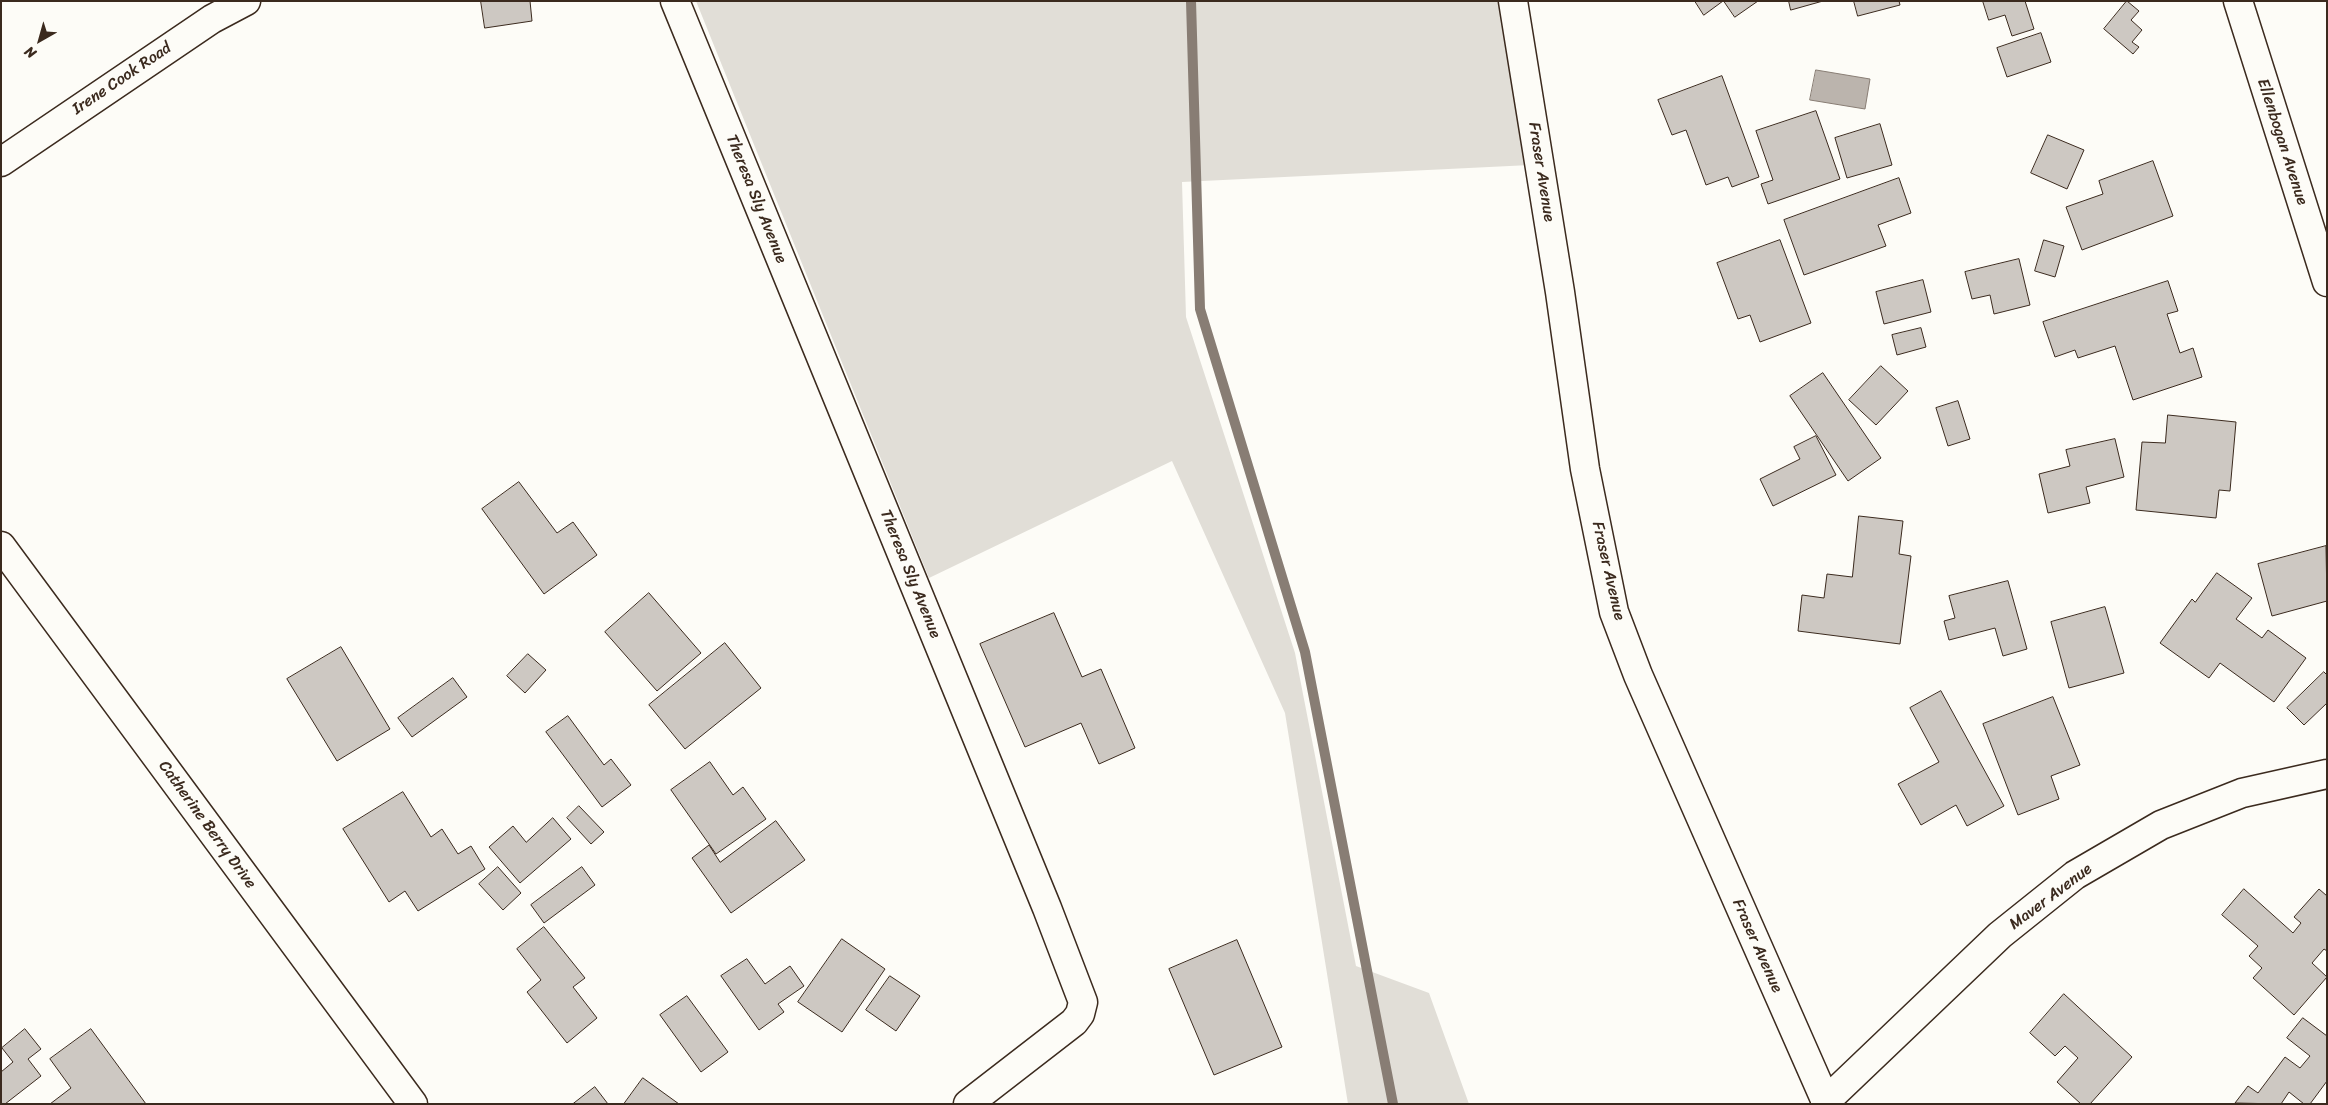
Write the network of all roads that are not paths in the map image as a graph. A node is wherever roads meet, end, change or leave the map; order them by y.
1 (246, 1) edge
2 (675, 1) edge
3 (1513, 1) edge
4 (2238, 1) edge
5 (1, 162) edge
6 (2327, 282) edge
7 (1, 546) edge
8 (2327, 774) edge
9 (1826, 1103) edge
10 (413, 1104) edge
11 (968, 1104) edge

1 - 5 street, Irene Cook Road
2 - 11 street, Theresa Sly Avenue
3 - 9 street, Fraser Avenue
4 - 6 street, Ellenbogan Avenue
7 - 10 street, Catherine Berry Drive
8 - 9 street, Maver Avenue

